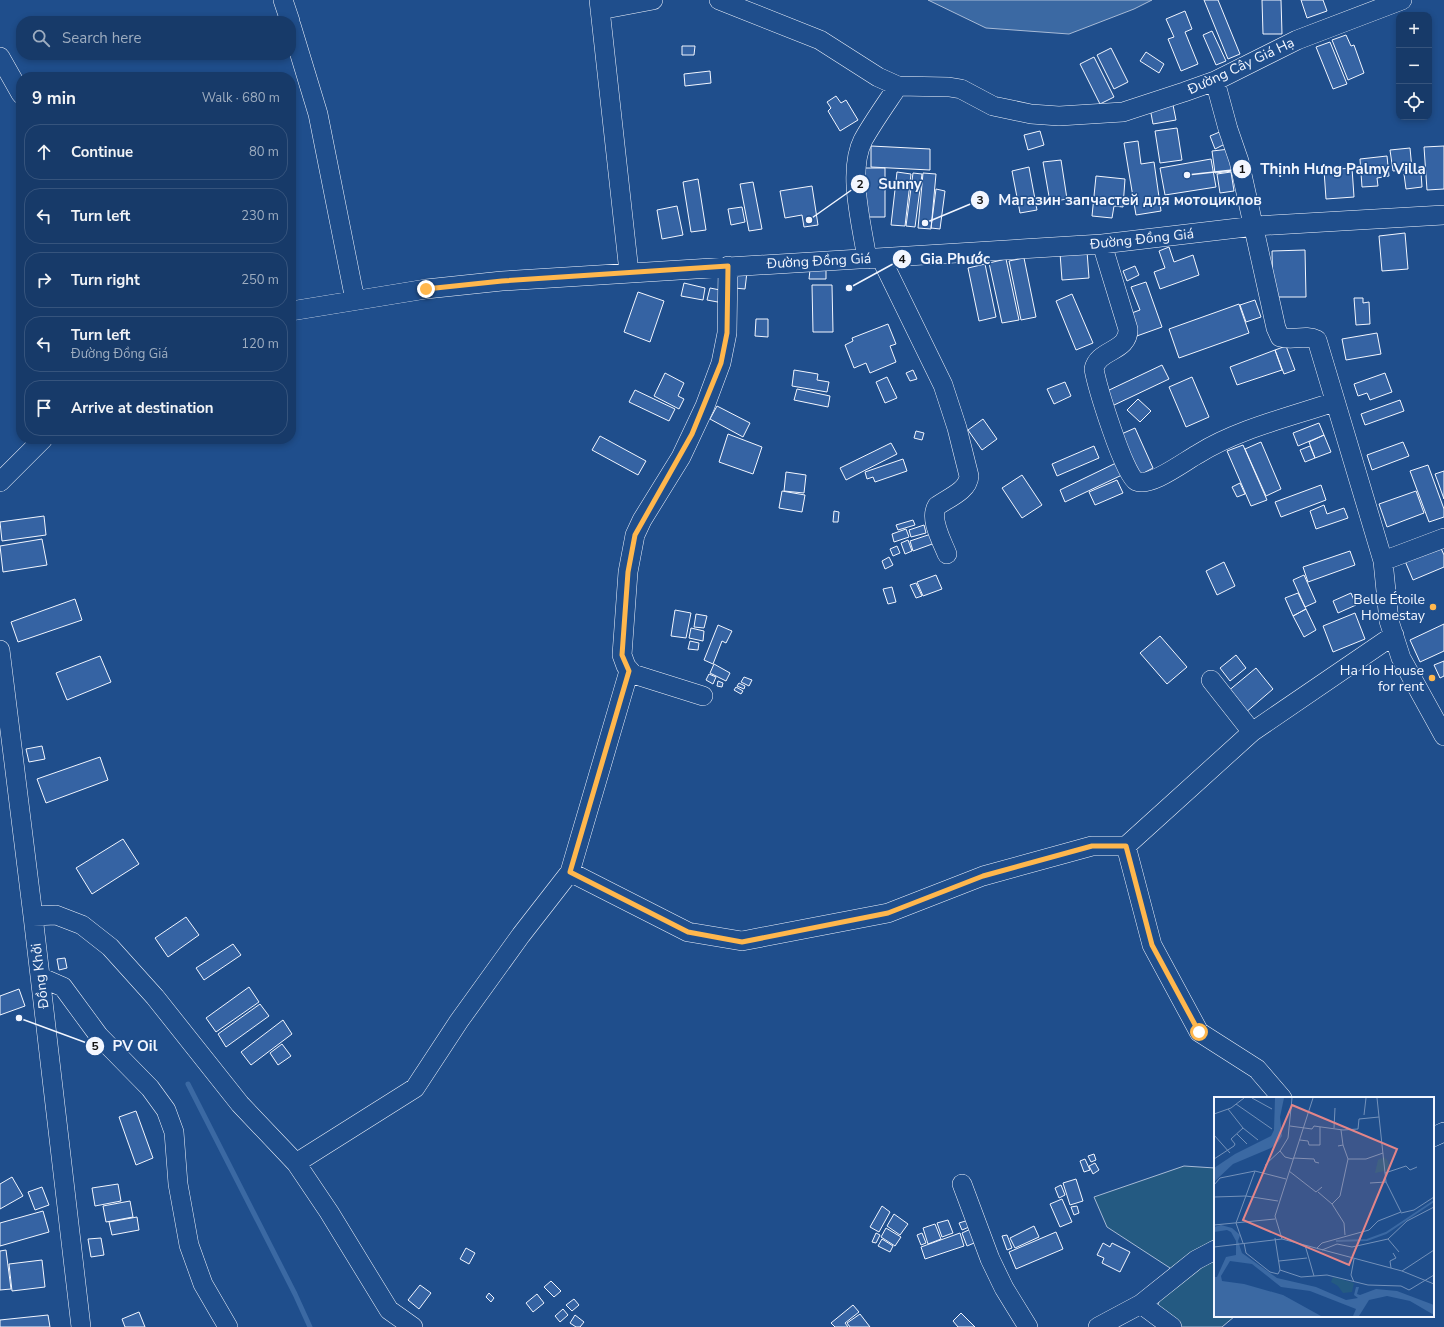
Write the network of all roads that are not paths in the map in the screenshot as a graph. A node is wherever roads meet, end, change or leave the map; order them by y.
1 (283, 0) edge
2 (653, 0) edge
3 (719, 0) edge
4 (1402, 0) edge
5 (599, 5) edge
6 (288, 16) edge
7 (296, 41) edge
8 (0, 56) edge
9 (1215, 81) junction
10 (16, 85) edge
11 (898, 86) junction
12 (1444, 214) edge
13 (1255, 226) junction
14 (1102, 244) junction
15 (874, 258) junction
16 (728, 266) junction
17 (629, 272) junction
18 (355, 300) junction
19 (296, 309) edge
20 (1334, 402) junction
21 (38, 444) edge
22 (0, 482) edge
23 (1444, 538) edge
24 (947, 554) dead end
25 (1383, 561) junction
26 (1394, 635) junction
27 (0, 650) edge
28 (629, 671) junction
29 (1211, 680) dead end
30 (703, 696) dead end
31 (1252, 732) junction
32 (1444, 736) edge
33 (7, 771) edge
34 (1126, 846) junction
35 (570, 872) junction
36 (33, 916) junction
37 (40, 977) junction
38 (1281, 1097) edge
39 (1444, 1132) edge
40 (1434, 1137) edge
41 (296, 1163) junction
42 (962, 1184) dead end
43 (1214, 1251) edge
44 (1141, 1304) junction
45 (81, 1327) edge
46 (228, 1327) edge
47 (413, 1327) edge
48 (1028, 1327) edge
49 (1098, 1327) edge
50 (1172, 1327) edge

1 - 6 street
2 - 5 street
3 - 11 street, Đường Cây Giá Hạ
4 - 9 street, Đường Cây Giá Hạ
5 - 17 street
7 - 18 street
8 - 10 street
9 - 11 street, Đường Cây Giá Hạ
9 - 13 street
11 - 15 street
12 - 13 street, Đường Đồng Giá
13 - 14 street, Đường Đồng Giá
13 - 20 street
14 - 15 street, Đường Đồng Giá
14 - 20 street
15 - 16 street, Đường Đồng Giá
15 - 24 street
16 - 17 street, Đường Đồng Giá
16 - 28 street
17 - 18 street, Đường Đồng Giá
18 - 19 street, Đường Đồng Giá
20 - 25 street
21 - 22 street
23 - 25 street
25 - 26 street
26 - 31 street
26 - 32 street
27 - 33 street, Đồng Khởi
28 - 30 street
28 - 35 street
29 - 31 street
31 - 34 street
33 - 36 street, Đồng Khởi
34 - 35 street
34 - 38 street
35 - 41 street
36 - 37 street, Đồng Khởi
36 - 41 street
37 - 45 street, Đồng Khởi
37 - 46 street
39 - 40 street
41 - 47 street
42 - 48 street
43 - 44 street
44 - 49 street
44 - 50 street

